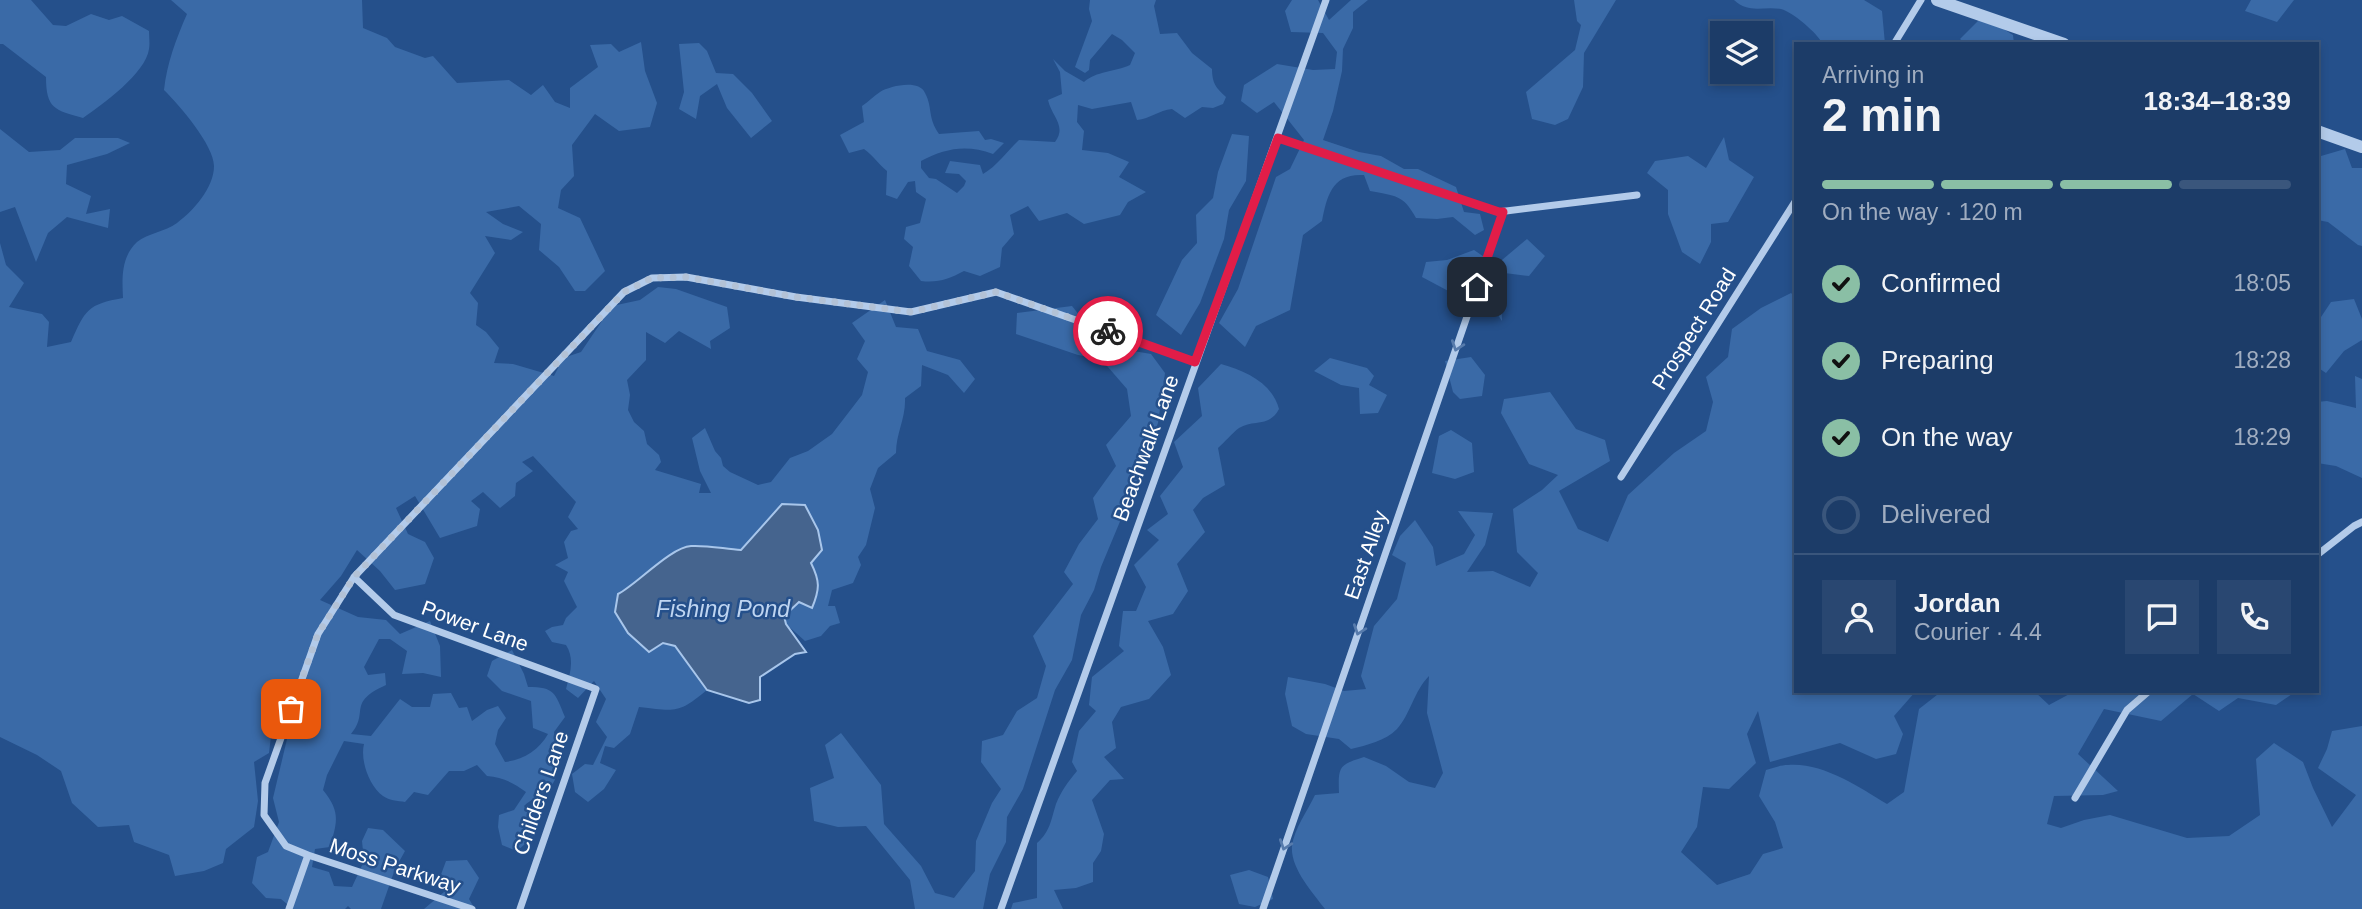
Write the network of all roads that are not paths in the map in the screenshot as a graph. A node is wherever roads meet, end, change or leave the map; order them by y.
1 (1326, 0) edge
2 (1921, 0) edge
3 (1937, 0) edge
4 (1895, 42) edge
5 (2058, 42) edge
6 (2319, 132) edge
7 (1278, 138) junction
8 (2362, 147) edge
9 (1637, 195) dead end
10 (1794, 203) edge
11 (1503, 212) junction
12 (1195, 362) junction
13 (1621, 477) dead end
14 (2362, 522) edge
15 (2319, 553) edge
16 (354, 577) junction
17 (596, 689) joint
18 (2147, 693) edge
19 (2075, 798) dead end
20 (308, 855) junction
21 (289, 909) edge
22 (472, 909) edge
23 (520, 909) edge
24 (1001, 909) edge
25 (1263, 909) edge

1 - 7 street, Beachwalk Lane
2 - 4 street
3 - 5 street
6 - 8 street
7 - 11 street
7 - 12 street, Beachwalk Lane
9 - 11 street
10 - 13 street, Prospect Road
11 -> 25 street, East Alley
12 - 16 street
12 - 24 street, Beachwalk Lane
14 - 15 street
16 - 17 street, Power Lane
16 - 20 street
17 - 23 street, Childers Lane
18 - 19 street
20 - 21 street
20 - 22 street, Moss Parkway

